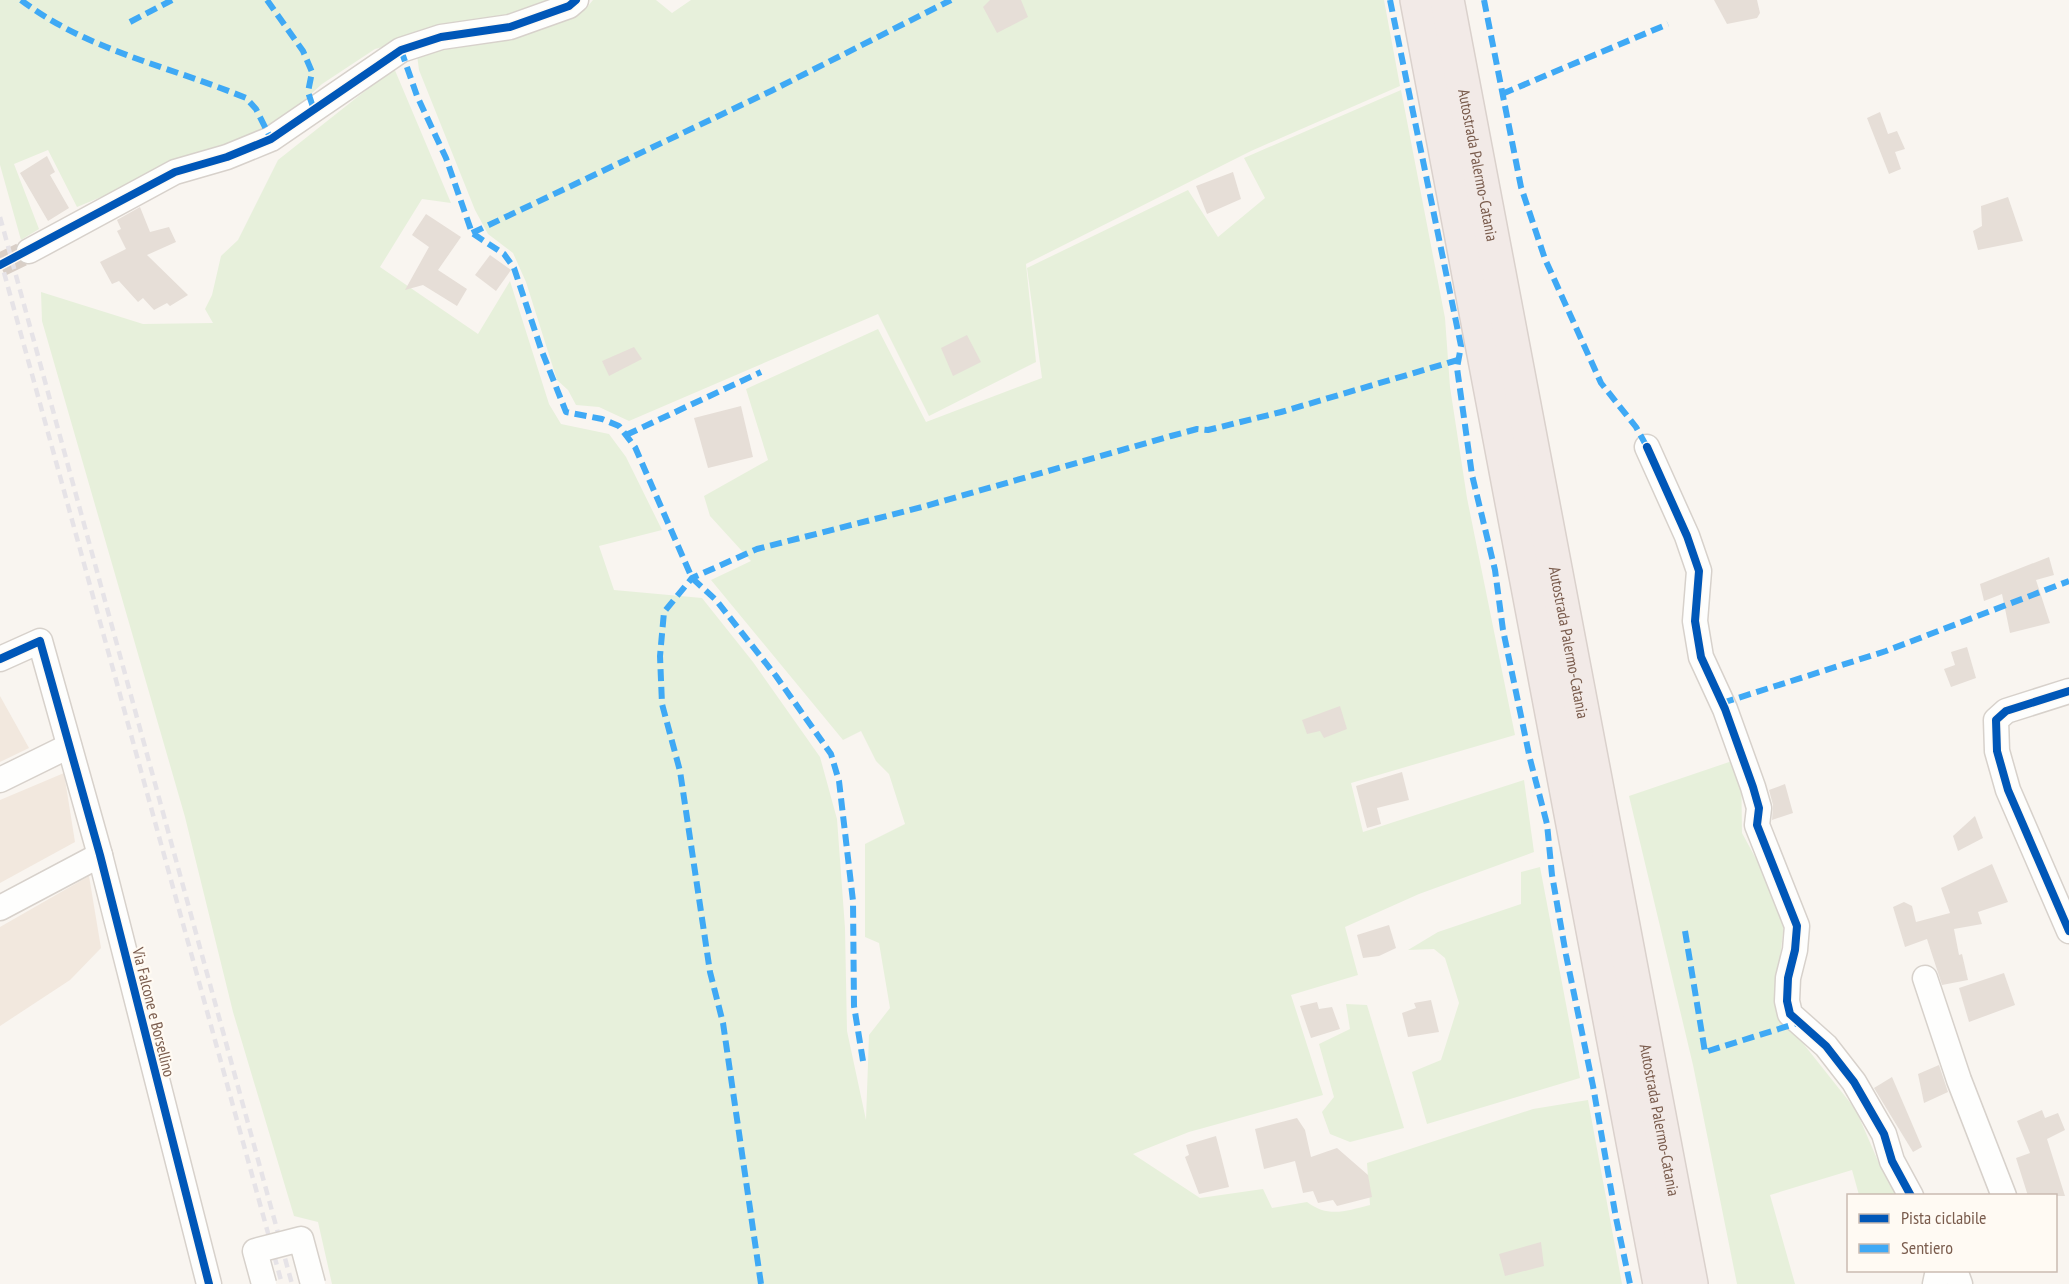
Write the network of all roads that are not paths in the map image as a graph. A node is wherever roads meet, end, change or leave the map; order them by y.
1 (576, 0) edge
2 (1417, 0) edge
3 (1447, 0) edge
4 (29, 251) tunnel mouth
5 (1647, 447) dead end
6 (0, 659) edge
7 (2069, 691) edge
8 (69, 746) junction
9 (0, 780) edge
10 (100, 855) junction
11 (0, 908) edge
12 (2069, 932) edge
13 (1925, 978) dead end
14 (1910, 1194) edge
15 (2003, 1194) edge
16 (209, 1284) edge
17 (264, 1284) edge
18 (313, 1284) edge
19 (1660, 1284) edge
20 (1691, 1284) edge

1 - 4 street
2 - 19 highway, Autostrada Palermo-Catania
3 - 20 highway, Autostrada Palermo-Catania
5 - 14 street
6 - 8 street, Via Falcone e Borsellino
7 - 12 street
8 - 9 street
8 - 10 street, Via Falcone e Borsellino
10 - 11 street
10 - 16 street, Via Falcone e Borsellino
13 - 15 street
17 - 18 street, bridge

